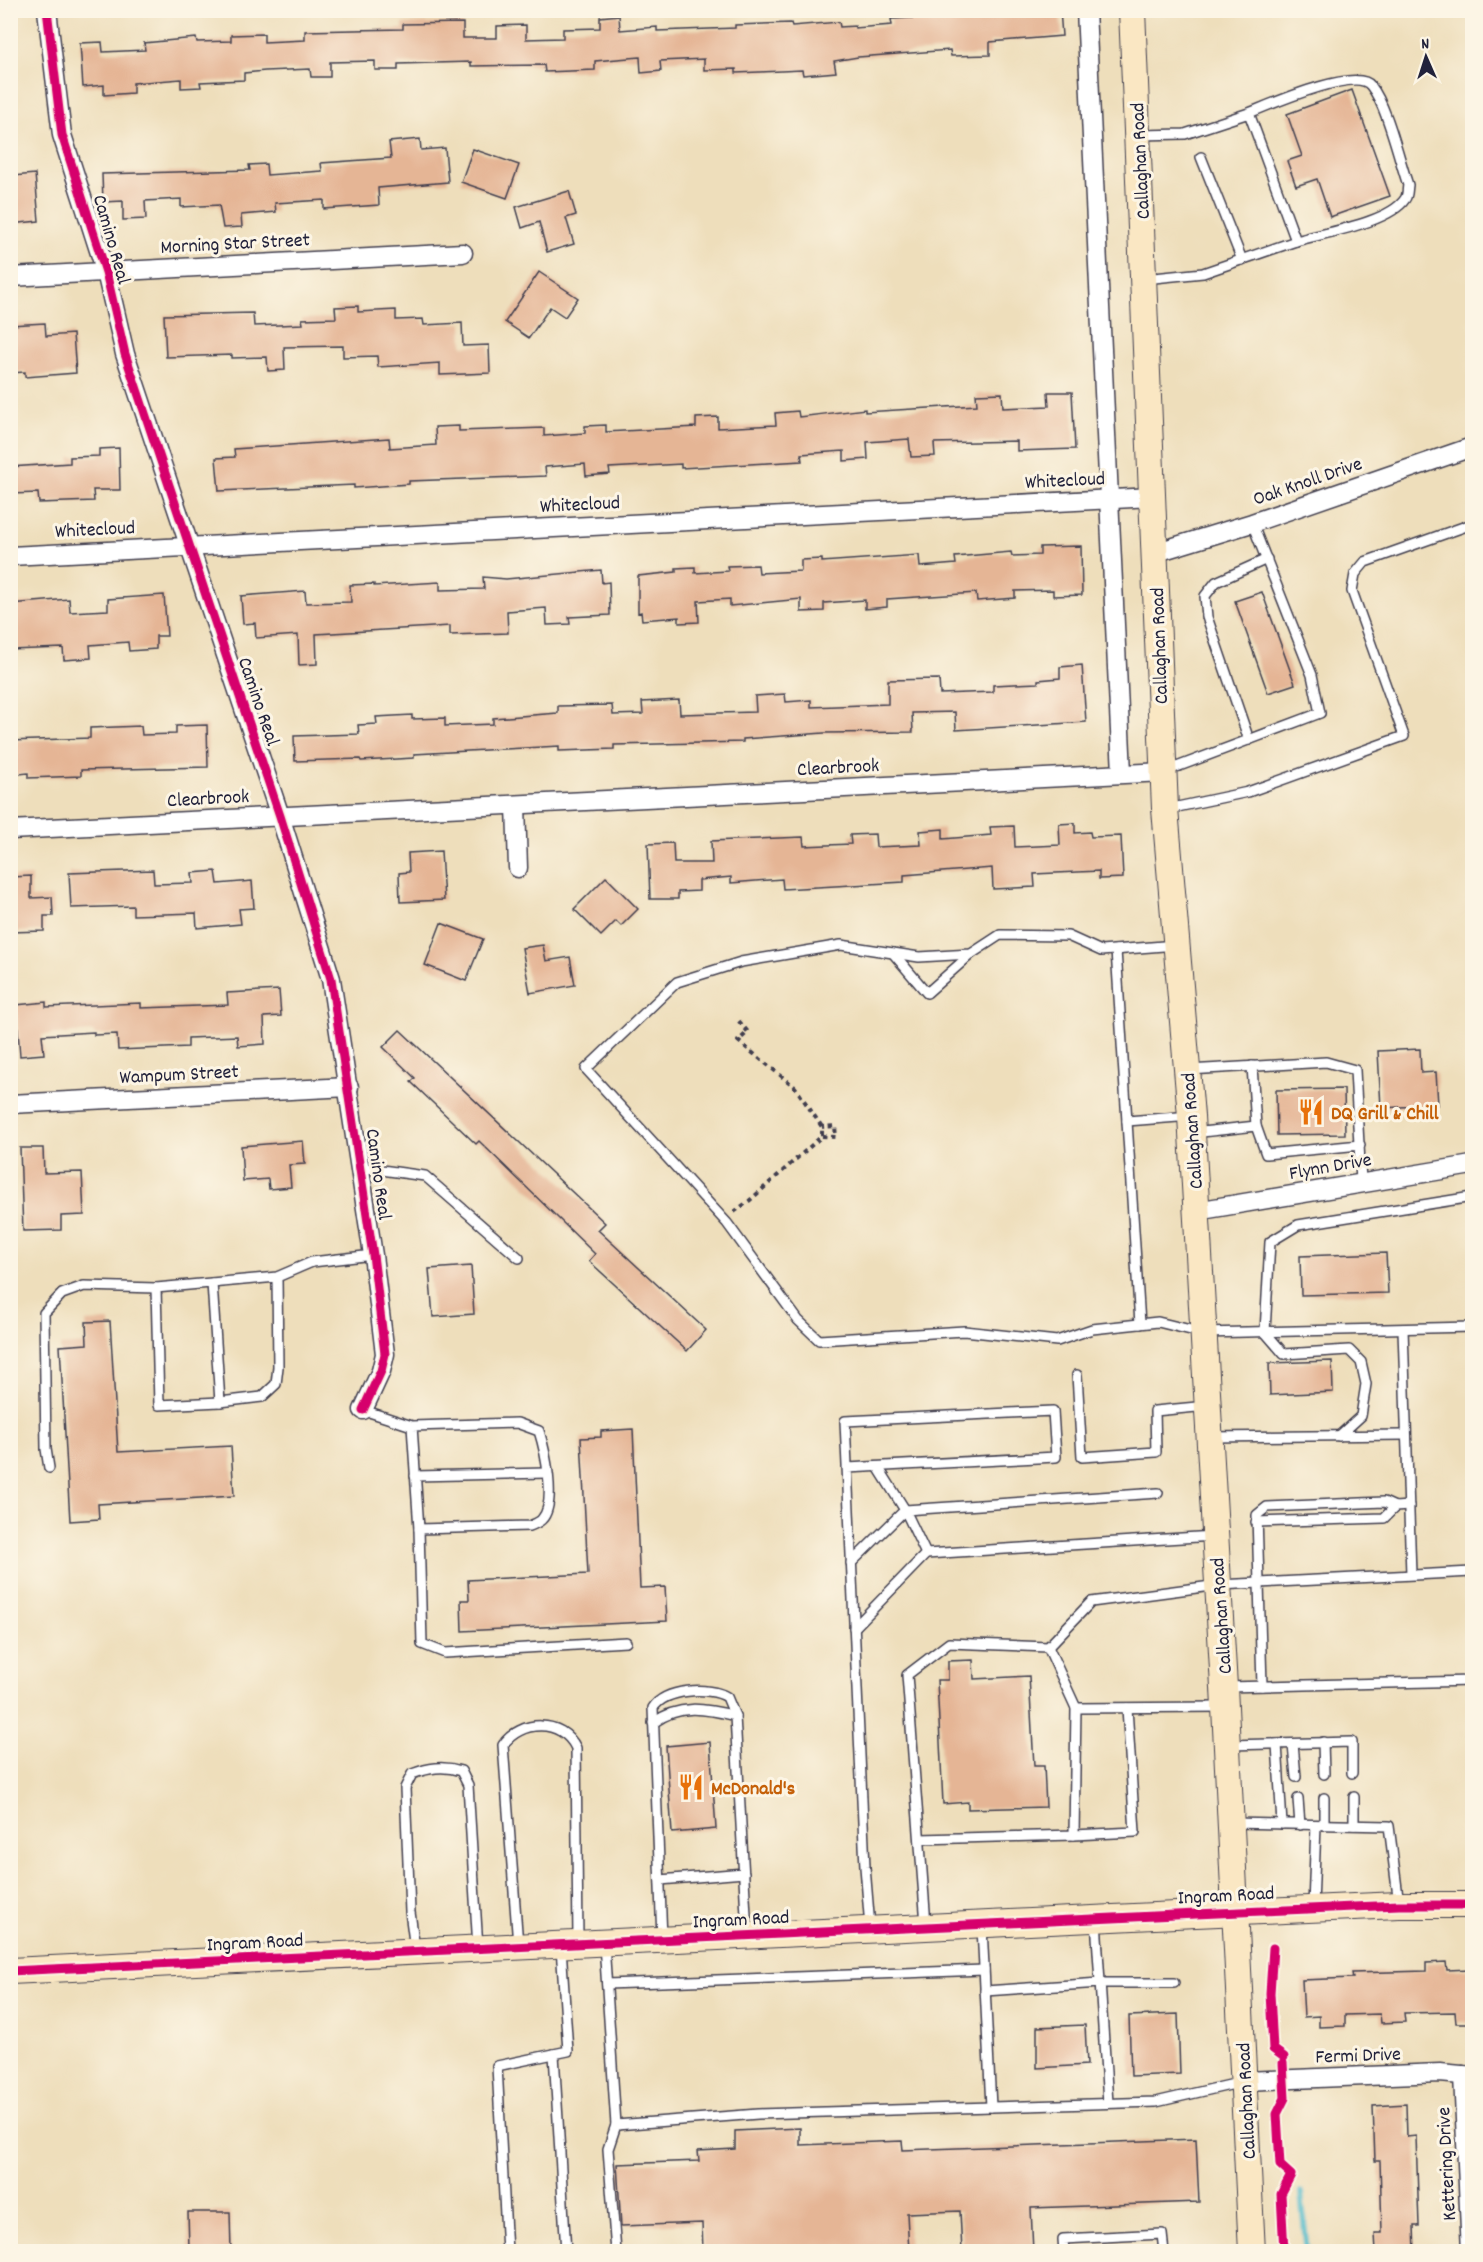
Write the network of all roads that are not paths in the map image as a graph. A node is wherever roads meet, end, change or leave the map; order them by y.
1 (47, 10) edge
2 (1086, 10) edge
3 (1132, 10) edge
4 (1249, 113) junction
5 (1138, 135) junction
6 (1201, 157) dead end
7 (1296, 241) junction
8 (463, 253) dead end
9 (1242, 260) junction
10 (106, 272) junction
11 (10, 277) edge
12 (1144, 279) junction
13 (1473, 447) edge
14 (1152, 497) junction
15 (1110, 499) junction
16 (1252, 523) junction
17 (1473, 524) edge
18 (187, 546) junction
19 (1154, 553) junction
20 (10, 555) edge
21 (1267, 559) junction
22 (1249, 740) junction
23 (1164, 772) junction
24 (1122, 773) junction
25 (516, 805) junction
26 (1165, 809) junction
27 (280, 816) junction
28 (10, 830) edge
29 (518, 868) dead end
30 (1178, 945) junction
31 (1116, 950) junction
32 (893, 953) junction
33 (971, 954) junction
34 (1252, 1066) junction
35 (1188, 1070) junction
36 (349, 1087) junction
37 (10, 1104) edge
38 (1127, 1121) junction
39 (1191, 1124) junction
40 (1256, 1126) junction
41 (1360, 1145) junction
42 (1473, 1165) edge
43 (360, 1167) junction
44 (1361, 1182) junction
45 (1473, 1197) edge
46 (1196, 1211) junction
47 (374, 1255) junction
48 (519, 1258) dead end
49 (277, 1277) junction
50 (212, 1283) junction
51 (156, 1288) junction
52 (1140, 1324) junction
53 (1473, 1327) edge
54 (1403, 1329) junction
55 (1265, 1332) junction
56 (1203, 1333) junction
57 (1077, 1375) dead end
58 (220, 1402) junction
59 (1207, 1406) junction
60 (363, 1410) joint
61 (412, 1426) junction
62 (1406, 1435) junction
63 (1339, 1436) junction
64 (1208, 1437) junction
65 (878, 1467) junction
66 (49, 1468) dead end
67 (847, 1468) junction
68 (547, 1473) junction
69 (415, 1476) junction
70 (1158, 1492) dead end
71 (1409, 1506) junction
72 (1395, 1507) junction
73 (905, 1510) junction
74 (1256, 1522) junction
75 (419, 1529) junction
76 (1214, 1536) junction
77 (926, 1554) junction
78 (851, 1563) junction
79 (1473, 1572) edge
80 (1411, 1574) junction
81 (1257, 1583) junction
82 (1219, 1585) junction
83 (854, 1628) junction
84 (626, 1642) dead end
85 (1048, 1647) junction
86 (1473, 1681) edge
87 (1262, 1686) junction
88 (1225, 1697) junction
89 (1076, 1708) junction
90 (1126, 1708) junction
91 (735, 1716) junction
92 (653, 1724) junction
93 (1323, 1742) junction
94 (1277, 1744) junction
95 (1293, 1744) junction
96 (1227, 1746) junction
97 (1352, 1773) dead end
98 (1324, 1774) dead end
99 (1296, 1777) dead end
100 (1354, 1797) dead end
101 (1324, 1798) dead end
102 (1298, 1799) dead end
103 (1231, 1823) junction
104 (1282, 1824) junction
105 (1300, 1825) junction
106 (1320, 1825) junction
107 (1354, 1825) junction
108 (1074, 1835) junction
109 (920, 1839) junction
110 (744, 1873) junction
111 (660, 1880) junction
112 (1399, 1905) junction
113 (1473, 1905) edge
114 (1313, 1908) junction
115 (1235, 1912) junction
116 (1096, 1918) junction
117 (982, 1924) junction
118 (926, 1927) junction
119 (870, 1929) junction
120 (747, 1935) junction
121 (662, 1940) junction
122 (604, 1942) junction
123 (569, 1944) junction
124 (518, 1946) junction
125 (478, 1948) junction
126 (415, 1952) junction
127 (984, 1970) junction
128 (10, 1971) edge
129 (1100, 1983) junction
130 (1174, 1983) dead end
131 (607, 1984) junction
132 (985, 1991) junction
133 (554, 2054) junction
134 (1468, 2076) edge
135 (1245, 2081) junction
136 (1108, 2103) junction
137 (991, 2107) junction
138 (616, 2125) junction
139 (507, 2252) edge
140 (566, 2252) edge
141 (616, 2252) edge
142 (1064, 2252) edge
143 (1164, 2252) edge
144 (1252, 2252) edge
145 (1471, 2252) edge

1 - 10 street, Camino Real
2 - 15 street, Callaghan Road
3 - 5 main road, Callaghan Road
4 - 5 lane
4 - 7 lane
4 - 7 lane
5 - 12 main road, Callaghan Road
6 - 9 lane
7 - 9 lane
8 - 10 street, Morning Star Street
9 - 12 lane
10 - 11 street, Morning Star Street
10 - 18 street, Camino Real
12 - 14 main road, Callaghan Road
13 - 16 street, Oak Knoll Drive
14 - 15 street, Whitecloud
14 - 19 main road, Callaghan Road
15 - 18 street, Whitecloud
15 - 24 street, Callaghan Road
16 - 19 street, Oak Knoll Drive
16 - 21 lane
17 - 26 lane
18 - 20 street, Whitecloud
18 - 27 street, Camino Real
19 - 23 main road, Callaghan Road
21 - 22 lane
21 - 22 lane
22 - 23 lane
23 - 24 street, Clearbrook
23 - 26 main road, Callaghan Road
24 - 25 street, Clearbrook
25 - 27 street, Clearbrook
25 - 29 street
26 - 30 main road, Callaghan Road
27 - 28 street, Clearbrook
27 - 36 street, Camino Real
30 - 31 lane
30 - 35 main road, Callaghan Road
31 - 33 lane
31 - 38 lane
32 - 33 lane
32 - 33 lane
32 - 52 lane
34 - 35 lane
34 - 40 lane
34 - 41 lane
35 - 39 main road, Callaghan Road
36 - 37 street, Wampum Street
36 - 43 street, Camino Real
38 - 39 lane
38 - 52 lane
39 - 40 lane
39 - 46 main road, Callaghan Road
40 - 41 lane
41 - 44 lane
42 - 44 street, Flynn Drive
43 - 47 street, Camino Real
43 - 48 lane
44 - 46 street, Flynn Drive
45 - 55 lane
46 - 56 main road, Callaghan Road
47 - 49 lane
47 - 60 street, Camino Real
49 - 50 lane
49 - 58 lane
50 - 51 lane
50 - 58 lane
51 - 58 lane
51 - 66 lane
52 - 56 lane
53 - 54 lane
54 - 55 lane
54 - 62 lane
55 - 56 lane
55 - 63 lane
56 - 59 main road, Callaghan Road
57 - 59 lane
59 - 64 main road, Callaghan Road
60 - 61 lane
61 - 68 lane
61 - 69 lane
62 - 63 lane
62 - 71 lane
63 - 64 lane
64 - 76 main road, Callaghan Road
65 - 67 lane
65 - 67 lane
65 - 73 lane
67 - 78 lane
68 - 69 lane
68 - 75 lane
69 - 75 lane
70 - 73 lane
71 - 72 lane
71 - 80 lane
72 - 74 lane
72 - 74 lane
73 - 77 lane
73 - 78 lane
74 - 81 lane
75 - 84 lane
76 - 77 lane
76 - 82 main road, Callaghan Road
77 - 83 lane
78 - 83 lane
79 - 80 lane
80 - 81 lane
81 - 82 lane
81 - 87 lane
82 - 85 lane
82 - 88 main road, Callaghan Road
83 - 119 lane
85 - 89 lane
85 - 109 lane
86 - 87 lane
87 - 88 lane
88 - 90 lane
88 - 96 main road, Callaghan Road
89 - 90 lane
89 - 108 lane
90 - 108 lane
91 - 92 lane
91 - 92 lane
91 - 110 lane
92 - 111 lane
93 - 95 lane
93 - 97 lane
93 - 98 lane
94 - 95 lane
94 - 96 lane
94 - 104 lane
95 - 99 lane
96 - 103 main road, Callaghan Road
100 - 107 lane
101 - 106 lane
102 - 105 lane
103 - 104 lane
103 - 115 main road, Callaghan Road
104 - 105 lane
105 - 106 lane
106 - 107 lane
106 - 114 lane
107 - 112 lane
108 - 109 lane
109 - 118 lane
110 - 111 lane
110 - 120 lane
111 - 121 lane
112 - 113 main road, Ingram Road
112 - 114 main road, Ingram Road
114 - 115 main road, Ingram Road
115 - 116 main road, Ingram Road
115 - 135 main road, Callaghan Road
116 - 117 main road, Ingram Road
116 - 129 lane
117 - 118 main road, Ingram Road
117 - 127 lane
118 - 119 main road, Ingram Road
119 - 120 main road, Ingram Road
120 - 121 main road, Ingram Road
121 - 122 main road, Ingram Road
122 - 123 main road, Ingram Road
122 - 131 lane
123 - 124 main road, Ingram Road
123 - 124 lane
123 - 133 lane
124 - 125 main road, Ingram Road
125 - 126 main road, Ingram Road
125 - 126 lane
126 - 128 main road, Ingram Road
127 - 131 lane
127 - 132 lane
129 - 130 lane
129 - 132 lane
129 - 136 lane
131 - 138 lane
132 - 137 lane
133 - 139 lane
133 - 140 lane
134 - 135 street, Fermi Drive
134 - 145 street, Kettering Drive
135 - 136 lane
135 - 144 main road, Callaghan Road
136 - 137 lane
137 - 138 lane
138 - 141 lane
142 - 143 lane

